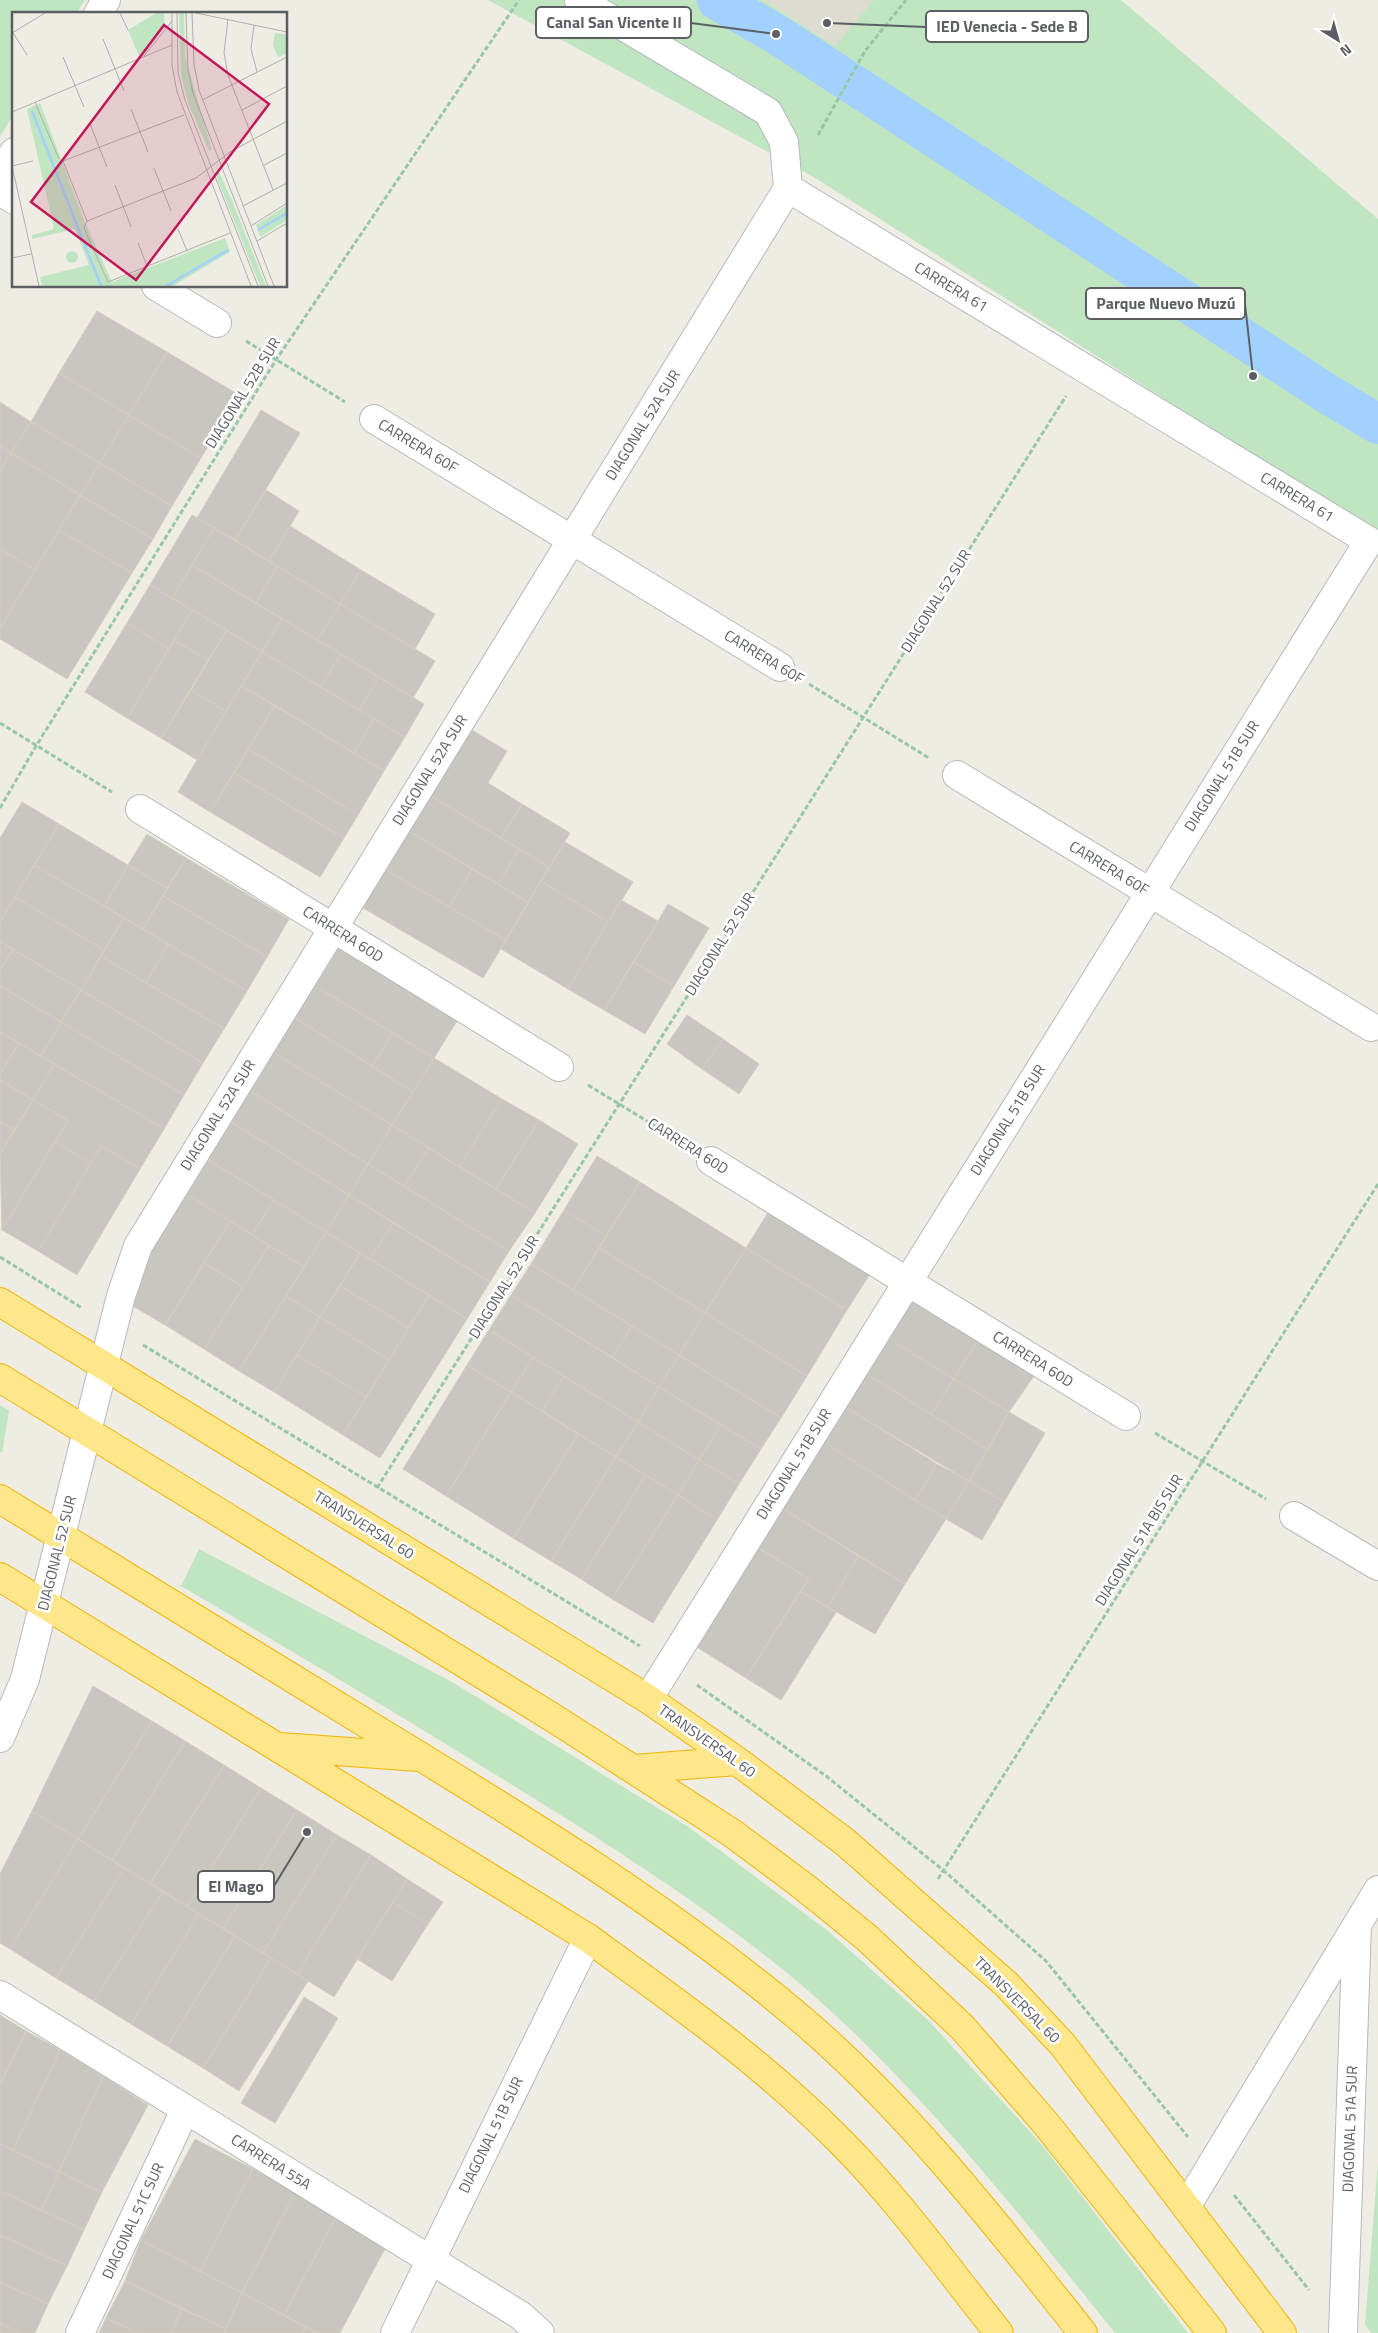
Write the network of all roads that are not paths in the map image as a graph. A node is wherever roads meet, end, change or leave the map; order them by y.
1 (106, 0) edge
2 (579, 0) edge
3 (99, 12) edge
4 (12, 155) edge
5 (0, 175) edge
6 (788, 188) junction
7 (0, 191) edge
8 (12, 199) edge
9 (159, 288) edge
10 (217, 323) road end
11 (374, 419) road end
12 (572, 540) junction
13 (1369, 541) joint
14 (780, 667) road end
15 (957, 775) road end
16 (140, 809) road end
17 (1150, 892) junction
18 (333, 928) junction
19 (1371, 1027) dead end
20 (559, 1066) road end
21 (711, 1161) road end
22 (908, 1282) junction
23 (0, 1302) edge
24 (104, 1366) junction
25 (0, 1378) edge
26 (1126, 1416) road end
27 (87, 1432) junction
28 (0, 1499) edge
29 (1294, 1516) road end
30 (61, 1537) junction
31 (1378, 1566) edge
32 (0, 1577) edge
33 (44, 1604) junction
34 (648, 1699) junction
35 (0, 1738) edge
36 (276, 1747) junction
37 (423, 1758) junction
38 (737, 1761) junction
39 (634, 1769) junction
40 (1378, 1890) edge
41 (1357, 1925) junction
42 (588, 1938) junction
43 (0, 1995) edge
44 (185, 2110) junction
45 (1186, 2207) junction
46 (430, 2260) junction
47 (80, 2333) edge
48 (395, 2333) edge
49 (540, 2333) edge
50 (999, 2333) edge
51 (1083, 2333) edge
52 (1212, 2333) edge
53 (1282, 2333) edge
54 (1343, 2333) edge

1 - 3 street
2 - 6 street
4 - 5 street
6 - 12 street, DIAGONAL 52A SUR
6 - 13 street, CARRERA 61
7 - 8 street
9 - 10 street
11 - 12 street, CARRERA 60F
12 - 14 street, CARRERA 60F
12 - 18 street, DIAGONAL 52A SUR
13 - 17 street, DIAGONAL 51B SUR
15 - 17 street, CARRERA 60F
16 - 18 street, CARRERA 60D
17 - 19 street, CARRERA 60F
17 - 22 street, DIAGONAL 51B SUR
18 - 20 street, CARRERA 60D
18 - 24 street, DIAGONAL 52A SUR
21 - 22 street, CARRERA 60D
22 - 26 street, CARRERA 60D
22 - 34 street, DIAGONAL 51B SUR
23 - 24 highway, TRANSVERSAL 60
24 - 27 street, DIAGONAL 52 SUR
24 - 34 highway, TRANSVERSAL 60
25 - 27 highway
27 - 30 street, DIAGONAL 52 SUR
27 - 39 highway
28 - 30 highway
29 - 31 street
30 - 33 street, DIAGONAL 52 SUR
30 - 37 highway
32 - 33 highway
33 - 35 street, DIAGONAL 52 SUR
33 - 36 highway
34 - 38 highway, TRANSVERSAL 60
36 - 37 highway
36 - 42 highway
37 - 51 highway
38 - 39 highway
38 - 45 highway, TRANSVERSAL 60
39 - 52 highway
40 - 41 street, DIAGONAL 51A SUR
41 - 45 street, DIAGONAL 51A SUR
41 - 54 street, DIAGONAL 51A SUR
42 - 46 street, DIAGONAL 51B SUR
42 - 50 highway
43 - 44 street, CARRERA 55A
44 - 46 street, CARRERA 55A
44 - 47 street, DIAGONAL 51C SUR
45 - 53 highway, TRANSVERSAL 60
46 - 48 street, DIAGONAL 51B SUR
46 - 49 street, CARRERA 55A

